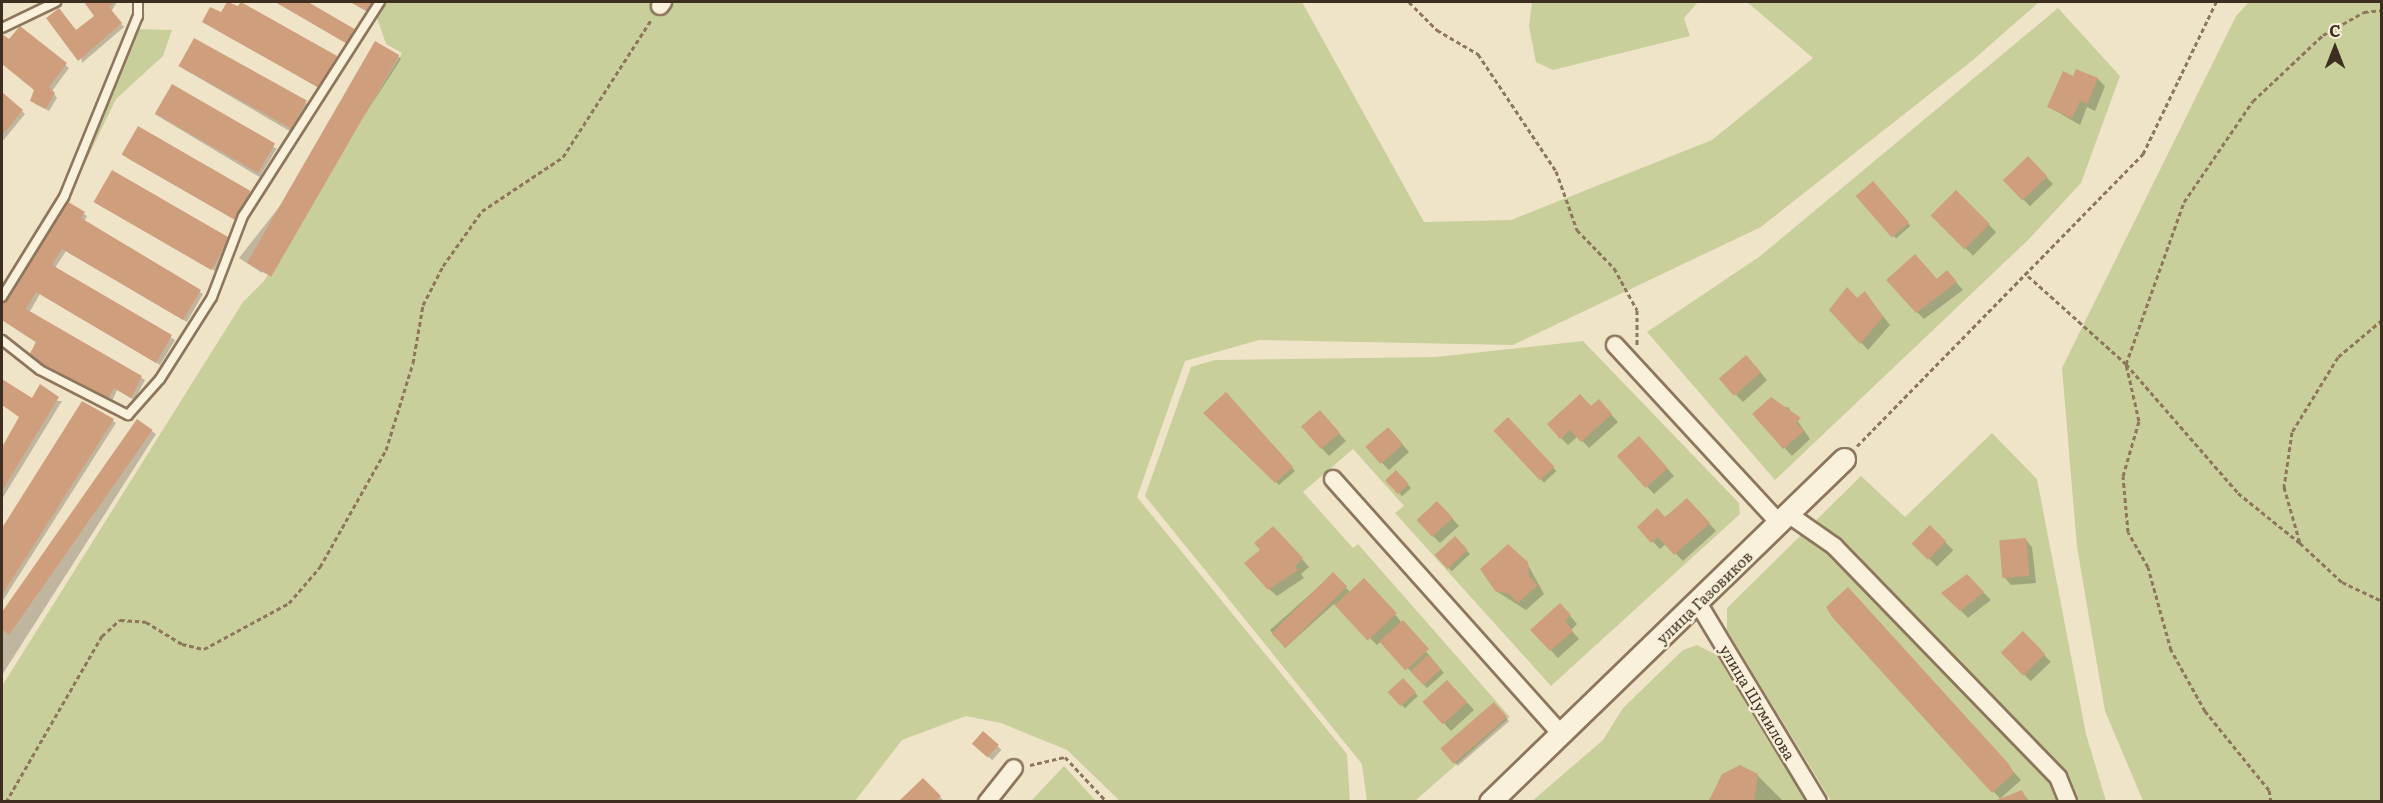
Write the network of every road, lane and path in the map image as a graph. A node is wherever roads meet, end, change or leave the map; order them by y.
1 (56, 2) edge
2 (138, 2) edge
3 (380, 2) edge
4 (1408, 2) edge
5 (2216, 2) edge
6 (661, 4) edge
7 (2382, 10) edge
8 (2, 28) edge
9 (2028, 276) junction
10 (2, 297) edge
11 (2382, 320) edge
12 (2, 340) edge
13 (1615, 345) dead end
14 (2126, 364) junction
15 (1636, 368) junction
16 (1845, 459) joint
17 (1333, 479) dead end
18 (1784, 519) junction
19 (2300, 543) junction
20 (2382, 601) edge
21 (1698, 603) junction
22 (1561, 734) junction
23 (1014, 768) joint
24 (6, 801) edge
25 (987, 801) edge
26 (1107, 801) edge
27 (1490, 801) edge
28 (1818, 801) edge
29 (2068, 801) edge
30 (2271, 801) edge

1 - 8 lane
2 - 10 lane
3 - 12 lane
4 - 15 path
5 - 9 path
6 - 24 path
7 - 14 path
9 - 14 path
9 - 16 path
11 - 19 path
13 - 15 street
14 - 19 path
14 - 30 path
15 - 18 street
16 - 18 street, улица Газовиков
17 - 22 street
18 - 21 street, улица Газовиков
18 - 29 street
19 - 20 path
21 - 22 street, улица Газовиков
21 - 28 street, улица Шумилова
22 - 27 street, улица Газовиков
23 - 25 street
23 - 26 path

